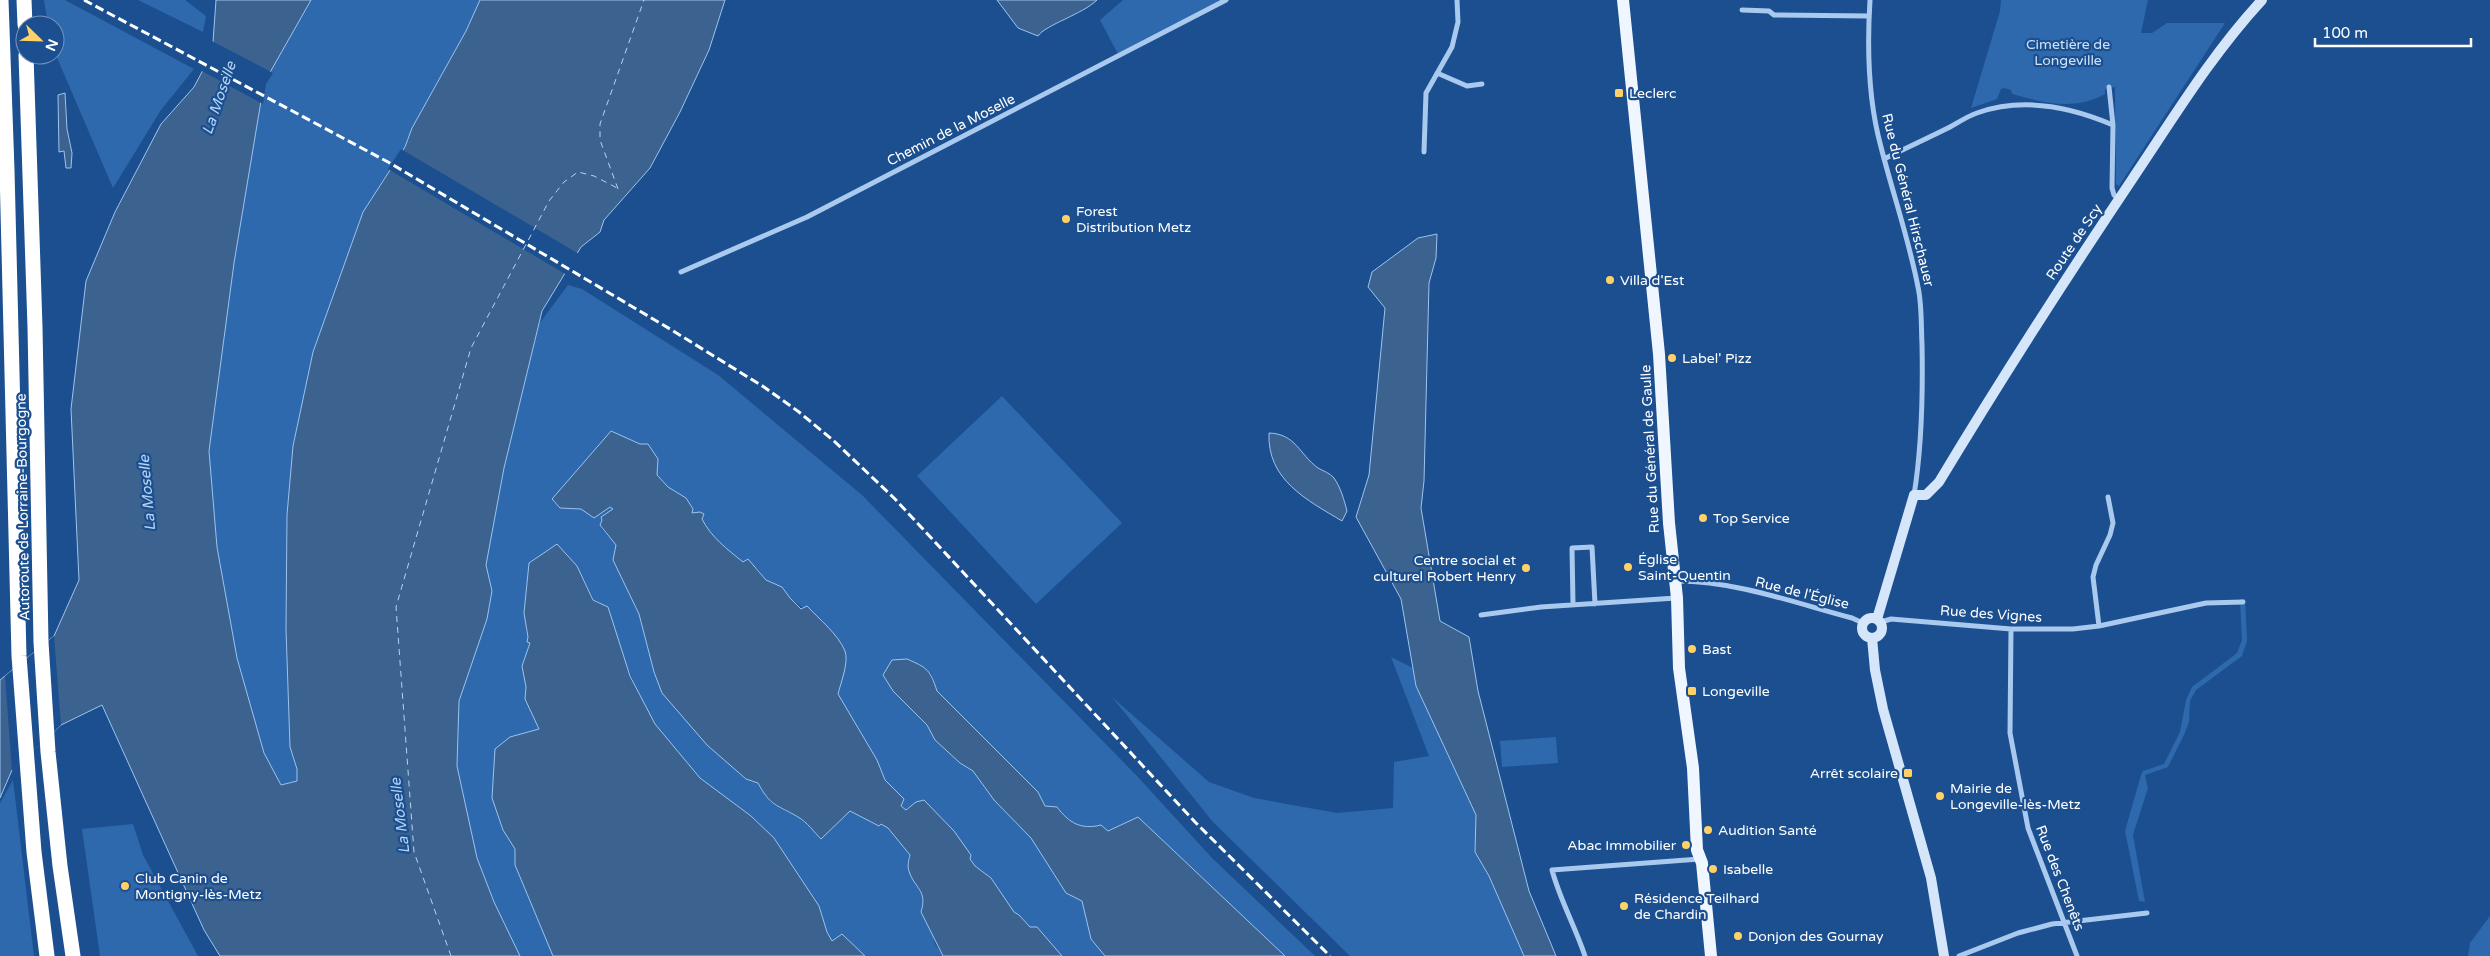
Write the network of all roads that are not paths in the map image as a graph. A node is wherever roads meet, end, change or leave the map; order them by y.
1 (1, 0) edge
2 (24, 0) edge
3 (1226, 0) edge
4 (1457, 0) edge
5 (1623, 0) edge
6 (1870, 0) edge
7 (2262, 0) edge
8 (1742, 10) dead end
9 (25, 15) edge
10 (1869, 16) junction
11 (26, 65) edge
12 (1437, 73) junction
13 (1482, 84) dead end
14 (2109, 87) dead end
15 (2113, 125) junction
16 (1424, 152) dead end
17 (1884, 159) junction
18 (2119, 199) junction
19 (681, 272) dead end
20 (1914, 495) junction
21 (2108, 497) dead end
22 (1674, 581) junction
23 (1677, 598) junction
24 (2243, 602) dead end
25 (1573, 604) junction
26 (1595, 604) junction
27 (1481, 615) dead end
28 (1879, 620) junction
29 (1864, 623) junction
30 (2099, 626) junction
31 (2011, 629) junction
32 (1872, 638) junction
33 (1700, 858) junction
34 (2147, 913) dead end
35 (2065, 923) junction
36 (47, 956) edge
37 (73, 956) edge
38 (1585, 956) edge
39 (1711, 956) edge
40 (1944, 956) edge
41 (1959, 956) edge
42 (2077, 956) edge

1 - 36 highway, Autoroute de Lorraine-Bourgogne
2 - 9 highway
3 - 19 street, Chemin de la Moselle
4 - 12 street
5 - 22 main road, Rue du Général de Gaulle
6 - 10 street, Rue du Général Hirschauer
7 - 18 street, Route de Scy
8 - 10 street
10 - 17 street, Rue du Général Hirschauer
11 - 37 highway, Autoroute de Lorraine-Bourgogne
12 - 13 street
12 - 16 street
14 - 15 street
15 - 17 street
15 - 18 street
17 - 20 street, Rue du Général Hirschauer
18 - 20 street, Route de Scy
20 - 28 street
21 - 30 street
22 - 23 main road, Rue du Général de Gaulle
22 - 29 street, Rue de l'Église
23 - 26 street
23 - 33 main road, Rue du Général de Gaulle
24 - 30 street, Rue des Vignes
25 - 26 street
25 - 26 street
25 - 27 street
28 - 29 street
28 - 31 street, Rue des Vignes
28 - 32 street
29 - 32 street
30 - 31 street, Rue des Vignes
31 - 35 street, Rue des Chenêts
32 - 40 street
33 - 38 street
33 - 39 main road, Rue du Général de Gaulle
34 - 35 street
35 - 41 street
35 - 42 street, Rue des Chenêts

